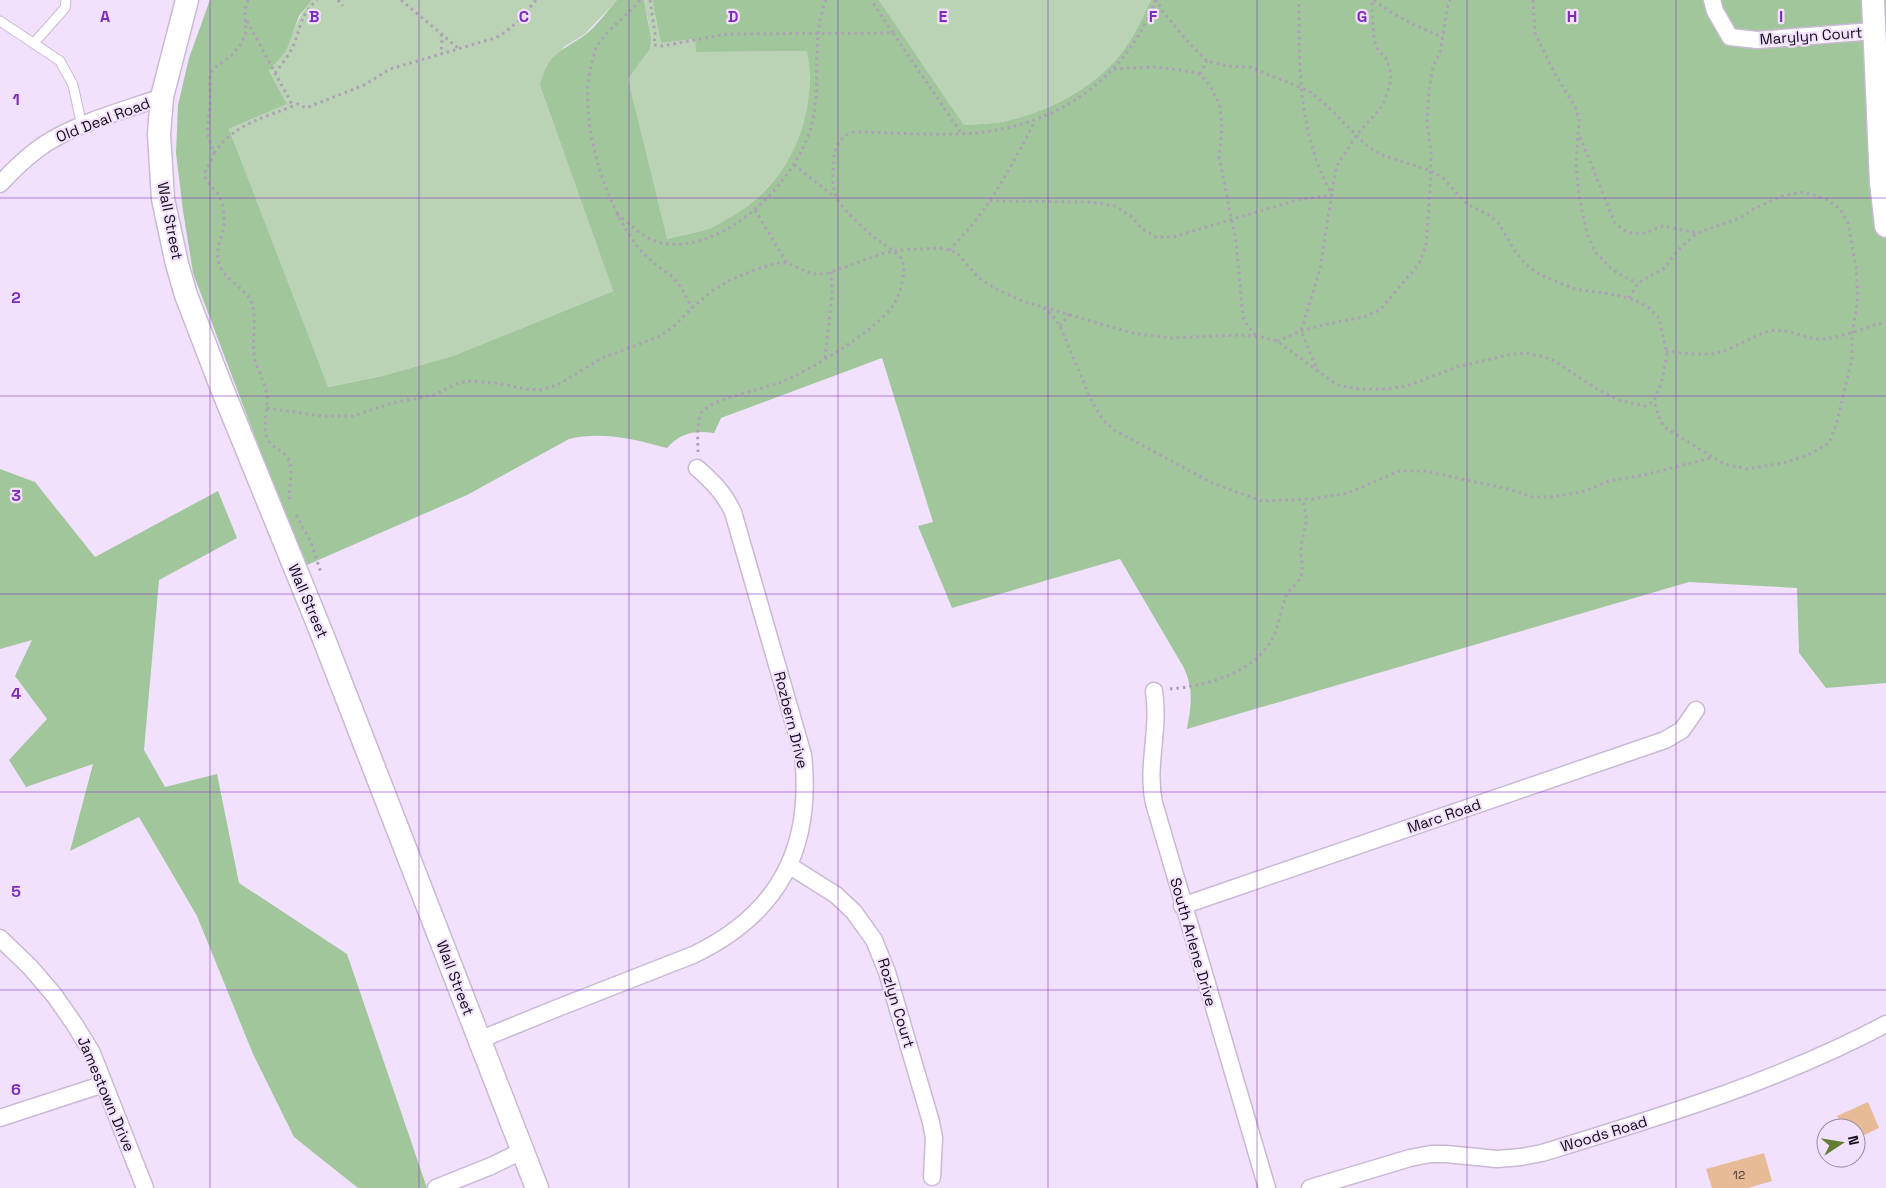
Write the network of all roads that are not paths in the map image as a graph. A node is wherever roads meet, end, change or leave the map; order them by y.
1 (66, 0) edge
2 (187, 0) edge
3 (1712, 0) edge
4 (1873, 0) edge
5 (0, 21) edge
6 (1874, 32) junction
7 (34, 43) junction
8 (162, 97) junction
9 (82, 126) junction
10 (0, 184) edge
11 (1886, 226) edge
12 (697, 468) road end
13 (1154, 691) road end
14 (1696, 710) dead end
15 (790, 866) junction
16 (1182, 906) junction
17 (0, 938) edge
18 (1886, 1024) edge
19 (479, 1040) junction
20 (104, 1084) junction
21 (0, 1118) edge
22 (522, 1150) junction
23 (932, 1177) dead end
24 (145, 1188) edge
25 (436, 1188) edge
26 (537, 1188) edge
27 (1267, 1188) edge
28 (1310, 1188) edge

1 - 7 lane
2 - 8 street, Wall Street
3 - 6 street, Marylyn Court
4 - 6 street
5 - 7 lane
6 - 11 street
7 - 9 lane
8 - 9 street, Old Deal Road
8 - 19 street, Wall Street
9 - 10 street, Old Deal Road
12 - 15 street, Rozbern Drive
13 - 16 street, South Arlene Drive
14 - 16 street, Marc Road
15 - 19 street, Rozbern Drive
15 - 23 street, Rozlyn Court
16 - 27 street, South Arlene Drive
17 - 20 street, Jamestown Drive
18 - 28 street, Woods Road
19 - 22 street, Wall Street
20 - 21 street
20 - 24 street, Jamestown Drive
22 - 25 street
22 - 26 street, Wall Street

